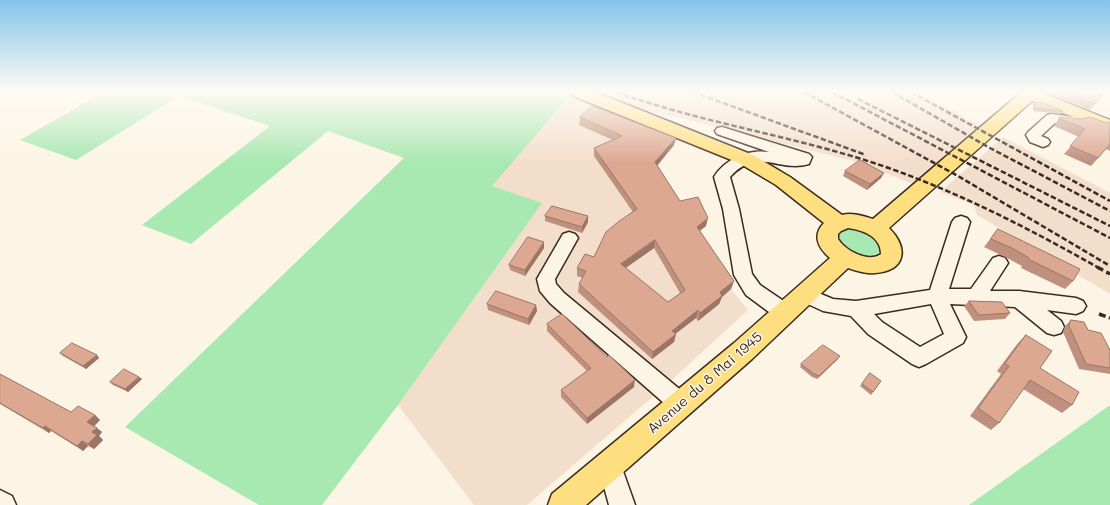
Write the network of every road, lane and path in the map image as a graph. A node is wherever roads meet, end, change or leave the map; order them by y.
1 (638, 116) edge
2 (1005, 116) edge
3 (1084, 116) joint
4 (1110, 126) edge
5 (722, 131) dead end
6 (1043, 142) dead end
7 (746, 159) junction
8 (962, 222) dead end
9 (838, 223) junction
10 (876, 228) junction
11 (569, 238) dead end
12 (844, 258) junction
13 (999, 263) dead end
14 (804, 294) junction
15 (937, 296) junction
16 (976, 297) junction
17 (1019, 299) junction
18 (1076, 306) dead end
19 (856, 309) junction
20 (784, 312) junction
21 (1054, 327) dead end
22 (681, 404) junction
23 (610, 465) junction
24 (0, 503) edge
25 (3, 505) edge
26 (563, 505) edge
27 (622, 505) edge

1 - 7 main road
2 - 10 main road
3 - 4 main road
3 - 6 street
5 - 7 street
7 - 9 main road
7 - 20 street
8 - 15 street
9 - 10 main road
9 - 12 main road
10 - 12 main road
11 - 22 street
12 - 14 main road, Avenue du 8 Mai 1945
13 - 16 street
14 - 19 street
14 - 20 main road, Avenue du 8 Mai 1945
15 - 16 street
15 - 19 street
15 - 19 street
16 - 17 street
17 - 18 street
17 - 21 street
20 - 22 main road, Avenue du 8 Mai 1945
22 - 23 main road, Avenue du 8 Mai 1945
23 - 26 main road, Avenue du 8 Mai 1945
23 - 27 street
24 - 25 street

